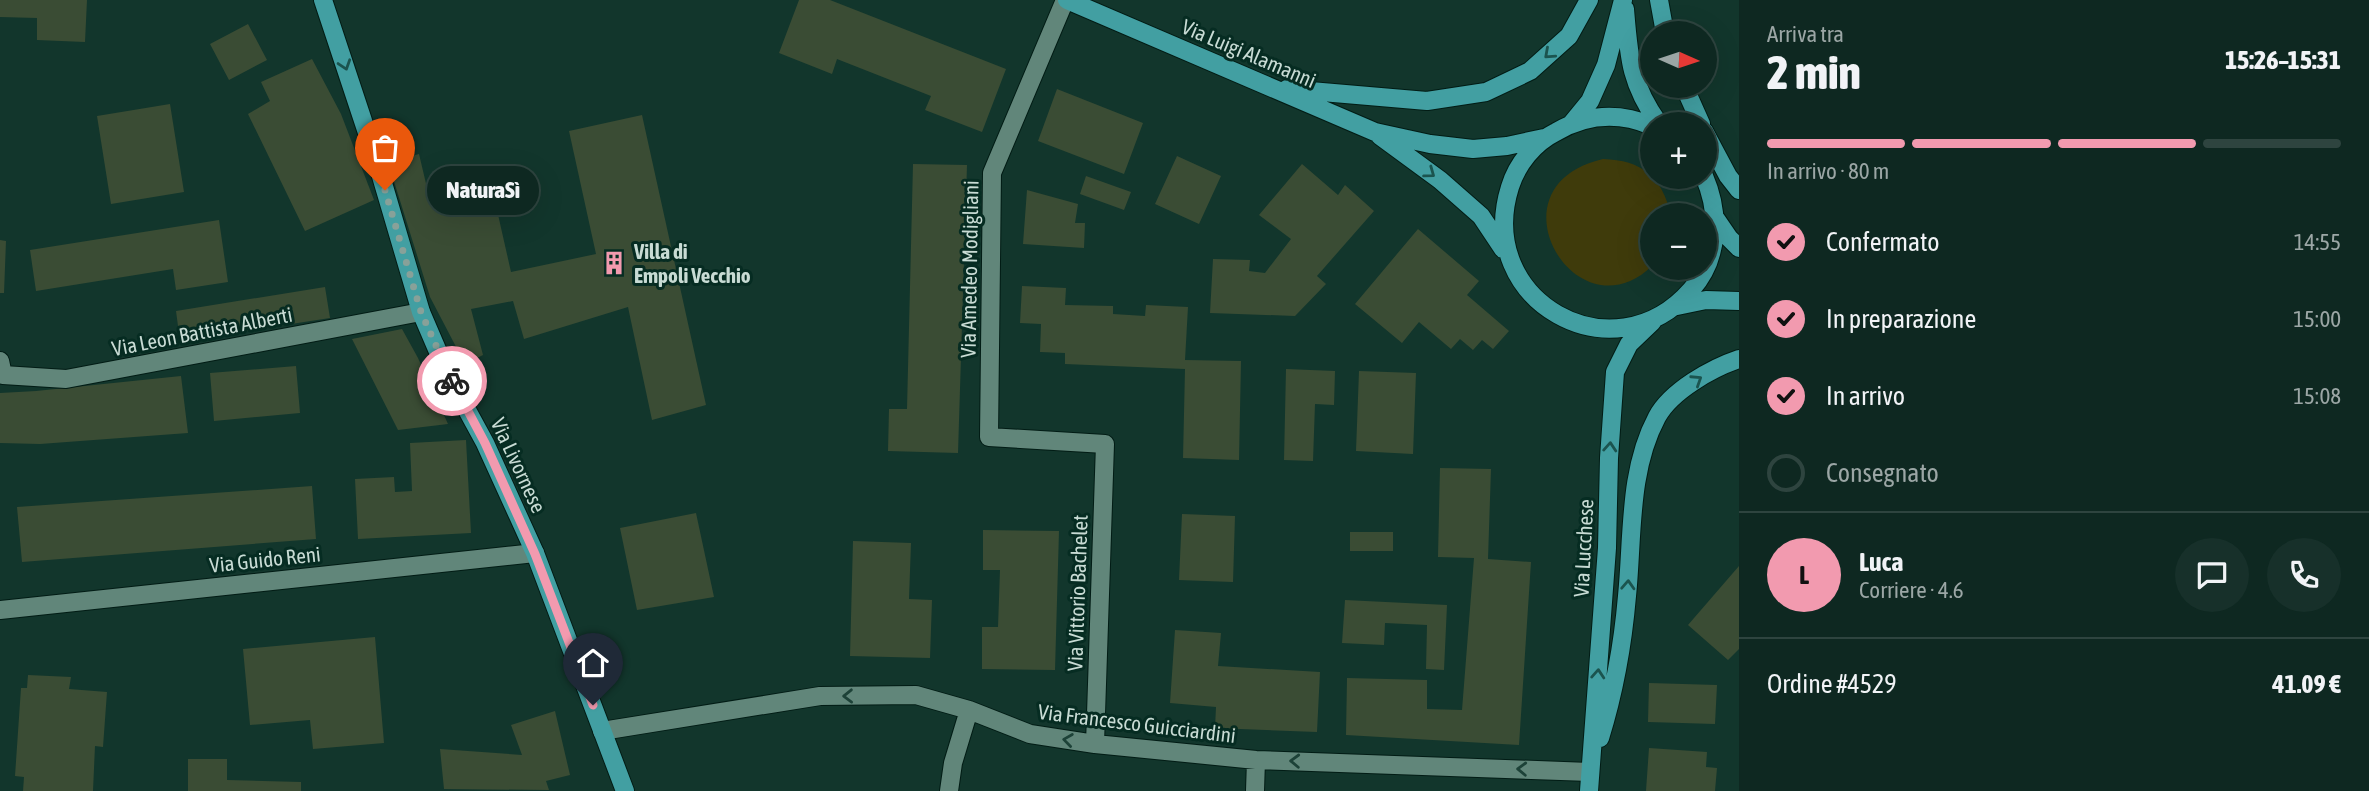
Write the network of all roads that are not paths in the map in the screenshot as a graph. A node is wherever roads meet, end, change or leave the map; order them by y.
1 (323, 0) edge
2 (1066, 0) edge
3 (1589, 0) edge
4 (1624, 0) edge
5 (1659, 0) edge
6 (1663, 21) edge
7 (1273, 88) junction
8 (1650, 112) edge
9 (1640, 121) edge
10 (1572, 122) junction
11 (1375, 132) junction
12 (1545, 137) junction
13 (1717, 155) edge
14 (1739, 190) edge
15 (1717, 220) edge
16 (1739, 248) edge
17 (1508, 255) junction
18 (1699, 280) edge
19 (1739, 301) edge
20 (1677, 306) junction
21 (421, 312) junction
22 (1653, 321) junction
23 (1739, 359) edge
24 (0, 361) edge
25 (1105, 444) joint
26 (535, 554) junction
27 (0, 610) edge
28 (969, 710) junction
29 (602, 731) junction
30 (1095, 744) junction
31 (1256, 760) junction
32 (1590, 772) junction
33 (625, 791) edge
34 (949, 791) edge
35 (1255, 791) edge
36 (1589, 791) edge

1 -> 21 main road, Via Livornese
2 - 7 main road, Via Luigi Alamanni
2 - 25 street, Via Amedeo Modigliani
3 -> 7 main road
4 - 8 main road, Via Lucchese
4 - 10 main road, Via Lucchese
5 - 6 main road
7 - 11 main road, Via Luigi Alamanni
9 - 10 main road, Via Lucchese
10 - 12 main road, Via Lucchese
11 - 12 main road, Via Luigi Alamanni
11 -> 17 main road, Via Luigi Alamanni
12 - 17 main road, Via Lucchese
13 - 14 main road
15 - 16 main road
17 - 22 main road, Via Lucchese
18 - 20 main road, Via Lucchese
19 - 20 main road
20 - 22 main road, Via Lucchese
21 - 24 street, Via Leon Battista Alberti
21 - 26 main road, Via Livornese
32 -> 22 main road, Via Lucchese
32 -> 23 main road
25 - 30 street, Via Vittorio Bachelet
26 - 27 street, Via Guido Reni
26 - 29 main road, Via Livornese
28 -> 29 street, Via Francesco Guicciardini
30 -> 28 street, Via Francesco Guicciardini
28 - 34 street
29 - 33 main road, Via Livornese
30 - 31 street, Via Francesco Guicciardini
32 -> 31 street, Via Francesco Guicciardini
31 - 35 street
32 - 36 main road, Via Lucchese

